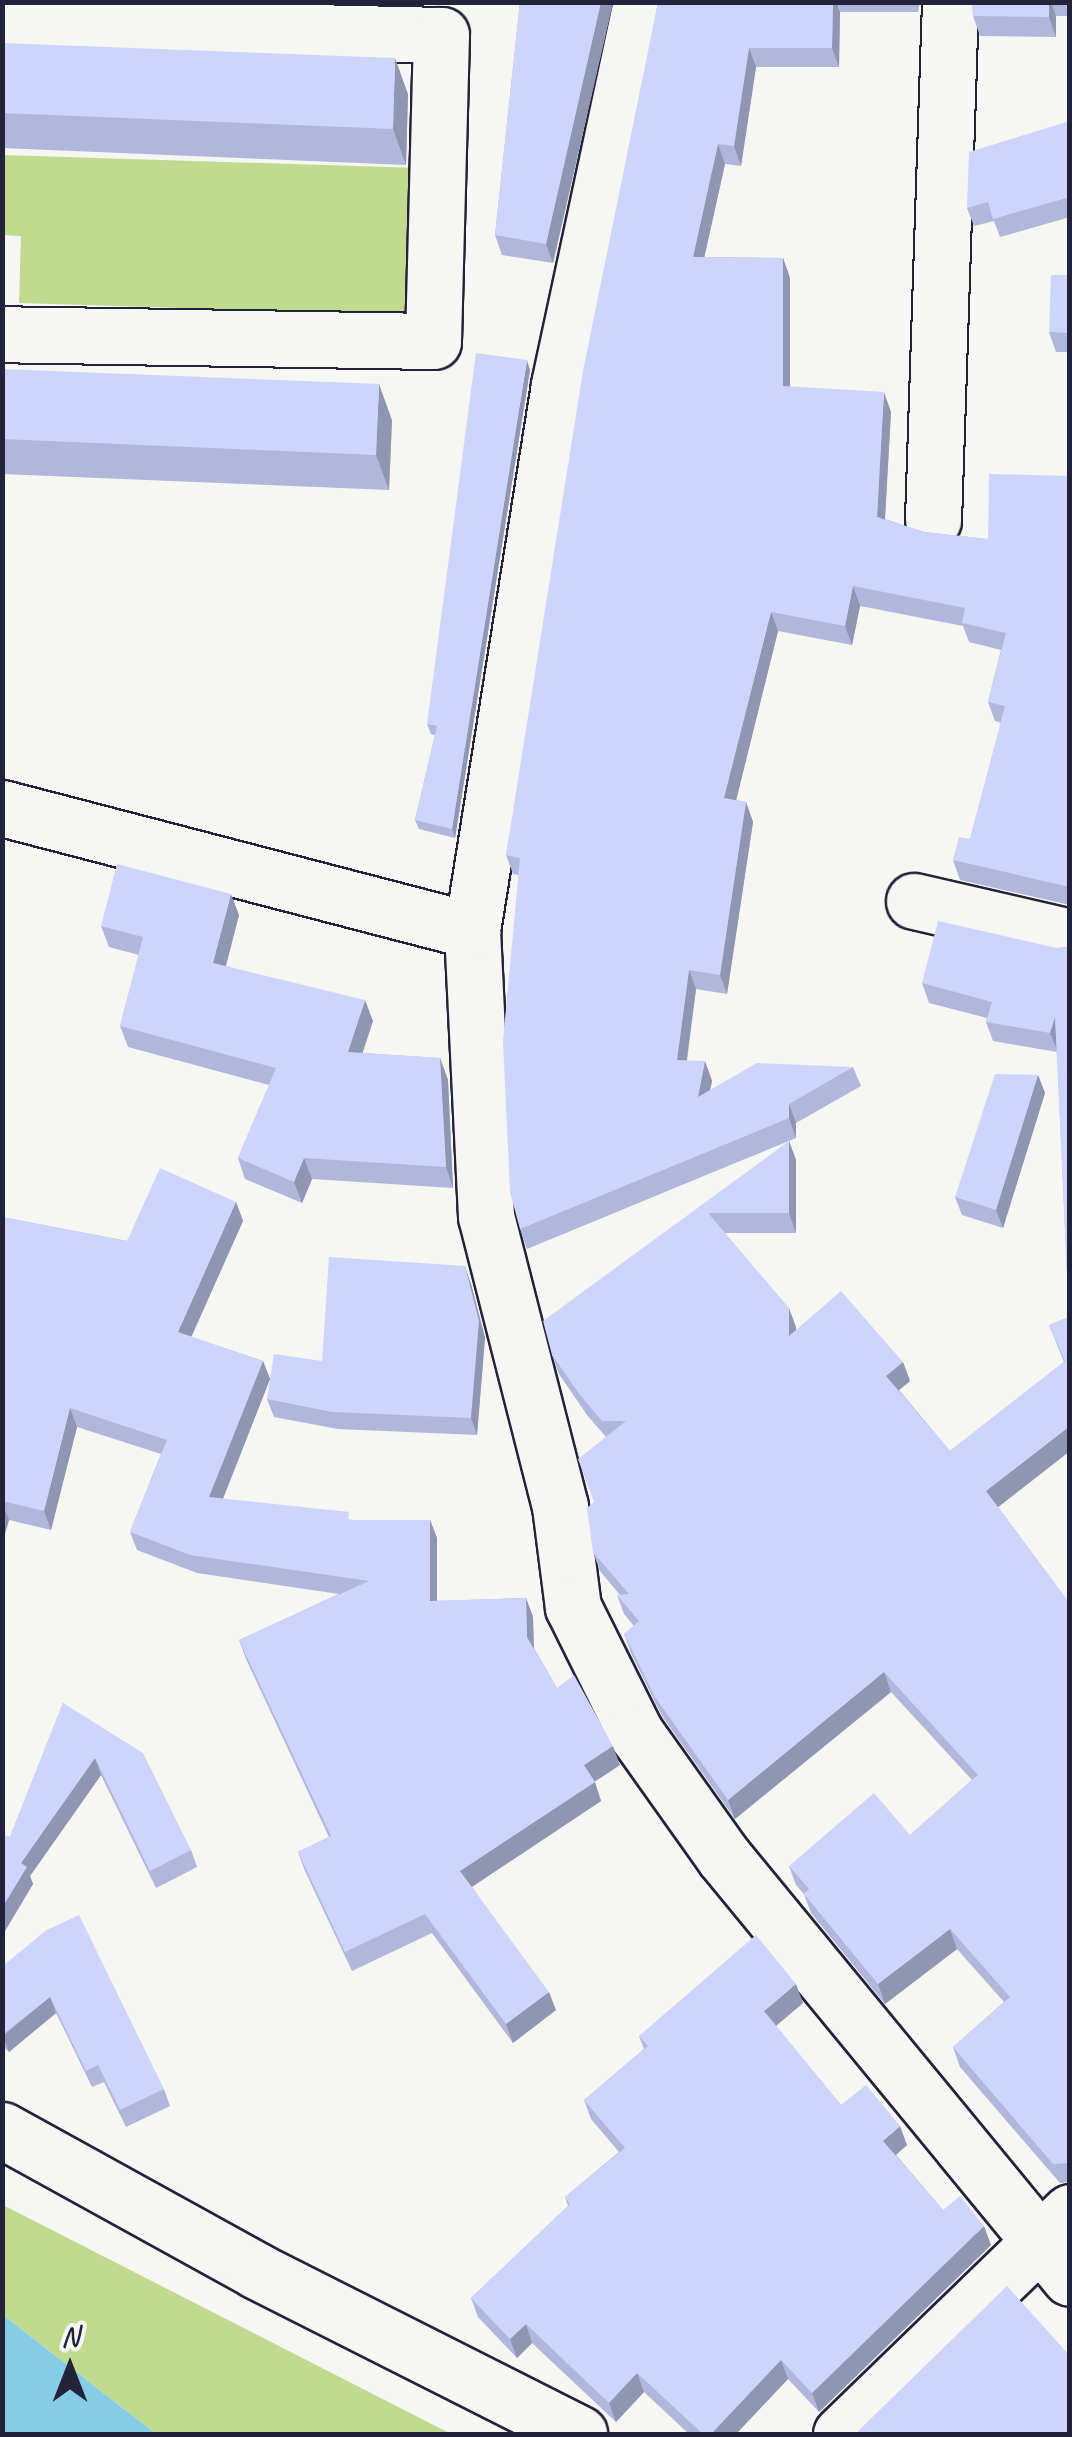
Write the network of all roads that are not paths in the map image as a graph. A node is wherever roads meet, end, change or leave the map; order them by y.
1 (641, 2) edge
2 (950, 2) edge
3 (2, 24) edge
4 (2, 334) edge
5 (933, 520) dead end
6 (2, 808) edge
7 (914, 901) dead end
8 (472, 930) junction
9 (1070, 936) edge
10 (2, 2130) edge
11 (1059, 2243) edge
12 (580, 2434) edge
13 (841, 2434) edge

1 - 8 street
2 - 5 street
3 - 4 street
6 - 8 street
7 - 9 street
8 - 11 street
10 - 12 street
11 - 13 street

